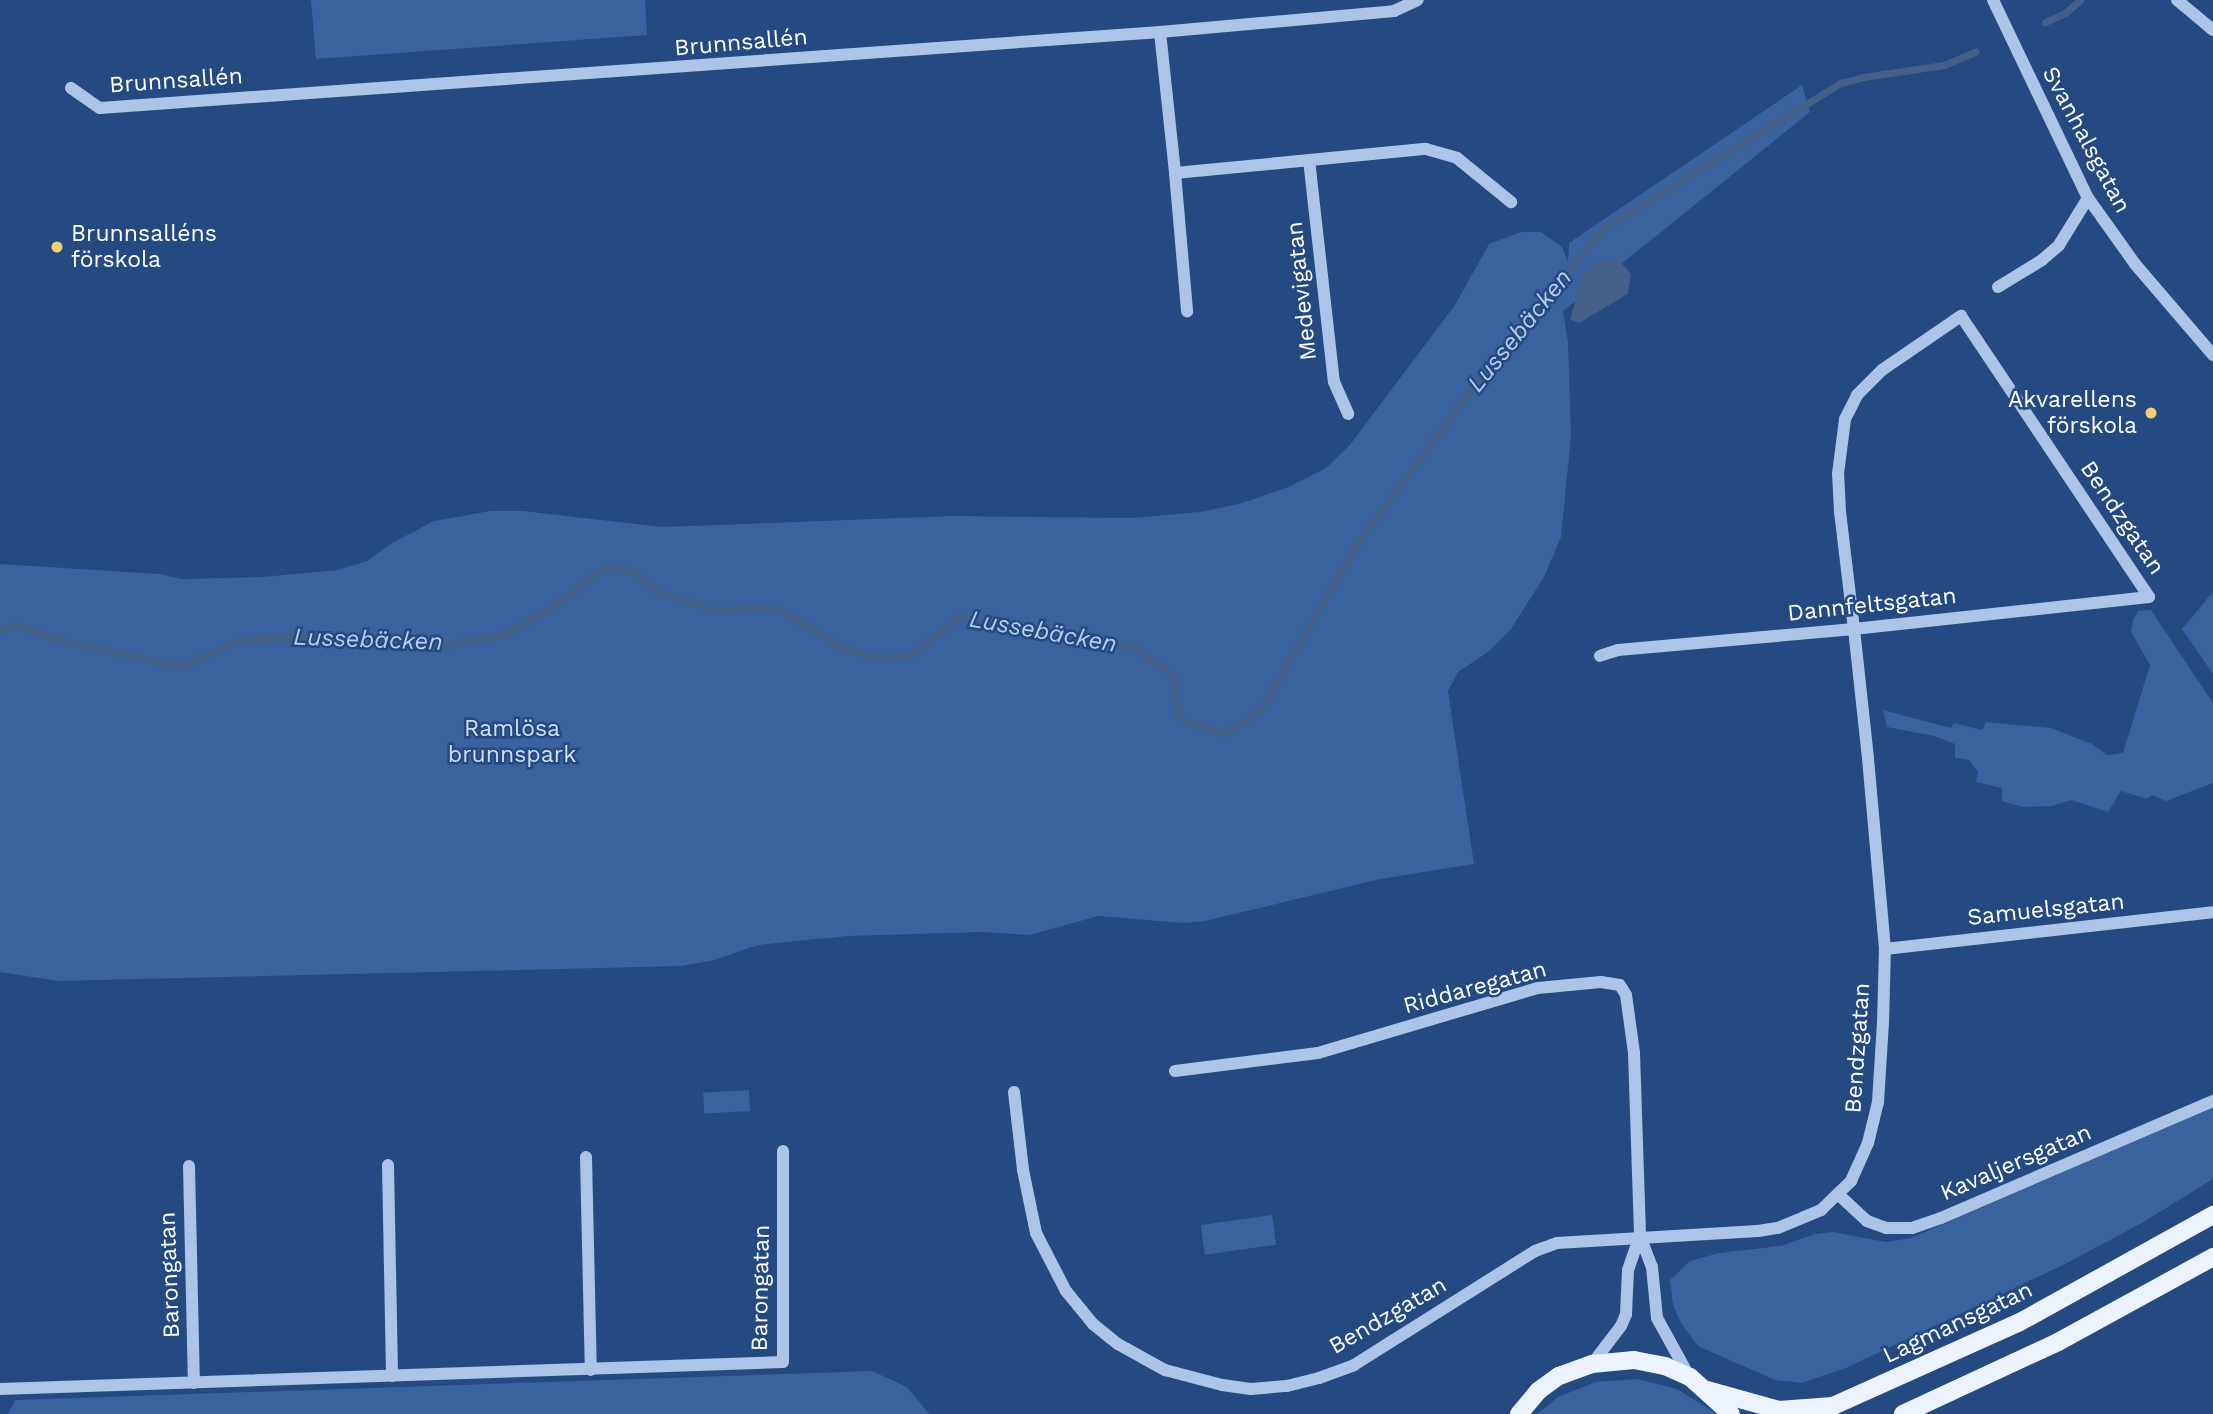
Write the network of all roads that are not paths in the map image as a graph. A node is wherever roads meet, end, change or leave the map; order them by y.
1 (1418, 0) edge
2 (1993, 0) edge
3 (2177, 0) edge
4 (2213, 30) edge
5 (1160, 32) junction
6 (71, 88) dead end
7 (1309, 160) junction
8 (1174, 173) junction
9 (2088, 198) junction
10 (1511, 202) dead end
11 (1998, 287) dead end
12 (1187, 311) dead end
13 (2213, 355) edge
14 (1348, 414) dead end
15 (2149, 597) joint
16 (1854, 629) junction
17 (1600, 656) dead end
18 (2213, 912) edge
19 (1885, 949) junction
20 (1175, 1071) dead end
21 (1014, 1093) dead end
22 (2213, 1101) edge
23 (783, 1151) dead end
24 (586, 1157) dead end
25 (388, 1165) dead end
26 (189, 1166) dead end
27 (1839, 1195) junction
28 (2213, 1216) edge
29 (1640, 1236) junction
30 (2213, 1256) edge
31 (1592, 1364) junction
32 (591, 1370) junction
33 (392, 1376) junction
34 (1689, 1377) junction
35 (194, 1383) junction
36 (0, 1389) edge
37 (1707, 1390) junction
38 (1538, 1391) junction
39 (1503, 1414) edge
40 (1519, 1414) edge
41 (1731, 1414) edge
42 (1903, 1414) edge

1 - 5 street, Brunnsallén
2 - 9 street, Svanhalsgatan
3 - 4 street
5 - 6 street, Brunnsallén
5 - 8 street
7 - 8 street
7 - 10 street
7 - 14 street, Medevigatan
8 - 12 street
9 - 11 street
9 - 13 street, Svanhalsgatan
15 - 16 street, Dannfeltsgatan
15 - 16 street, Bendzgatan
16 - 17 street, Dannfeltsgatan
16 - 19 street, Bendzgatan
18 - 19 street, Samuelsgatan
19 - 27 street, Bendzgatan
20 - 29 street, Riddaregatan
21 - 29 street, Bendzgatan
22 - 27 street, Kavaljersgatan
23 - 32 street, Barongatan
24 - 32 street
25 - 33 street
26 - 35 street, Barongatan
27 - 29 street, Bendzgatan
28 - 37 main road, Lagmansgatan
29 - 31 street, Riddaregatan
29 - 34 street, Riddaregatan
30 - 42 main road
31 - 34 main road
31 - 38 main road
32 - 33 street, Barongatan
33 - 35 street, Barongatan
34 - 37 main road
35 - 36 street, Barongatan
37 - 41 main road
38 - 39 main road
38 - 40 main road

